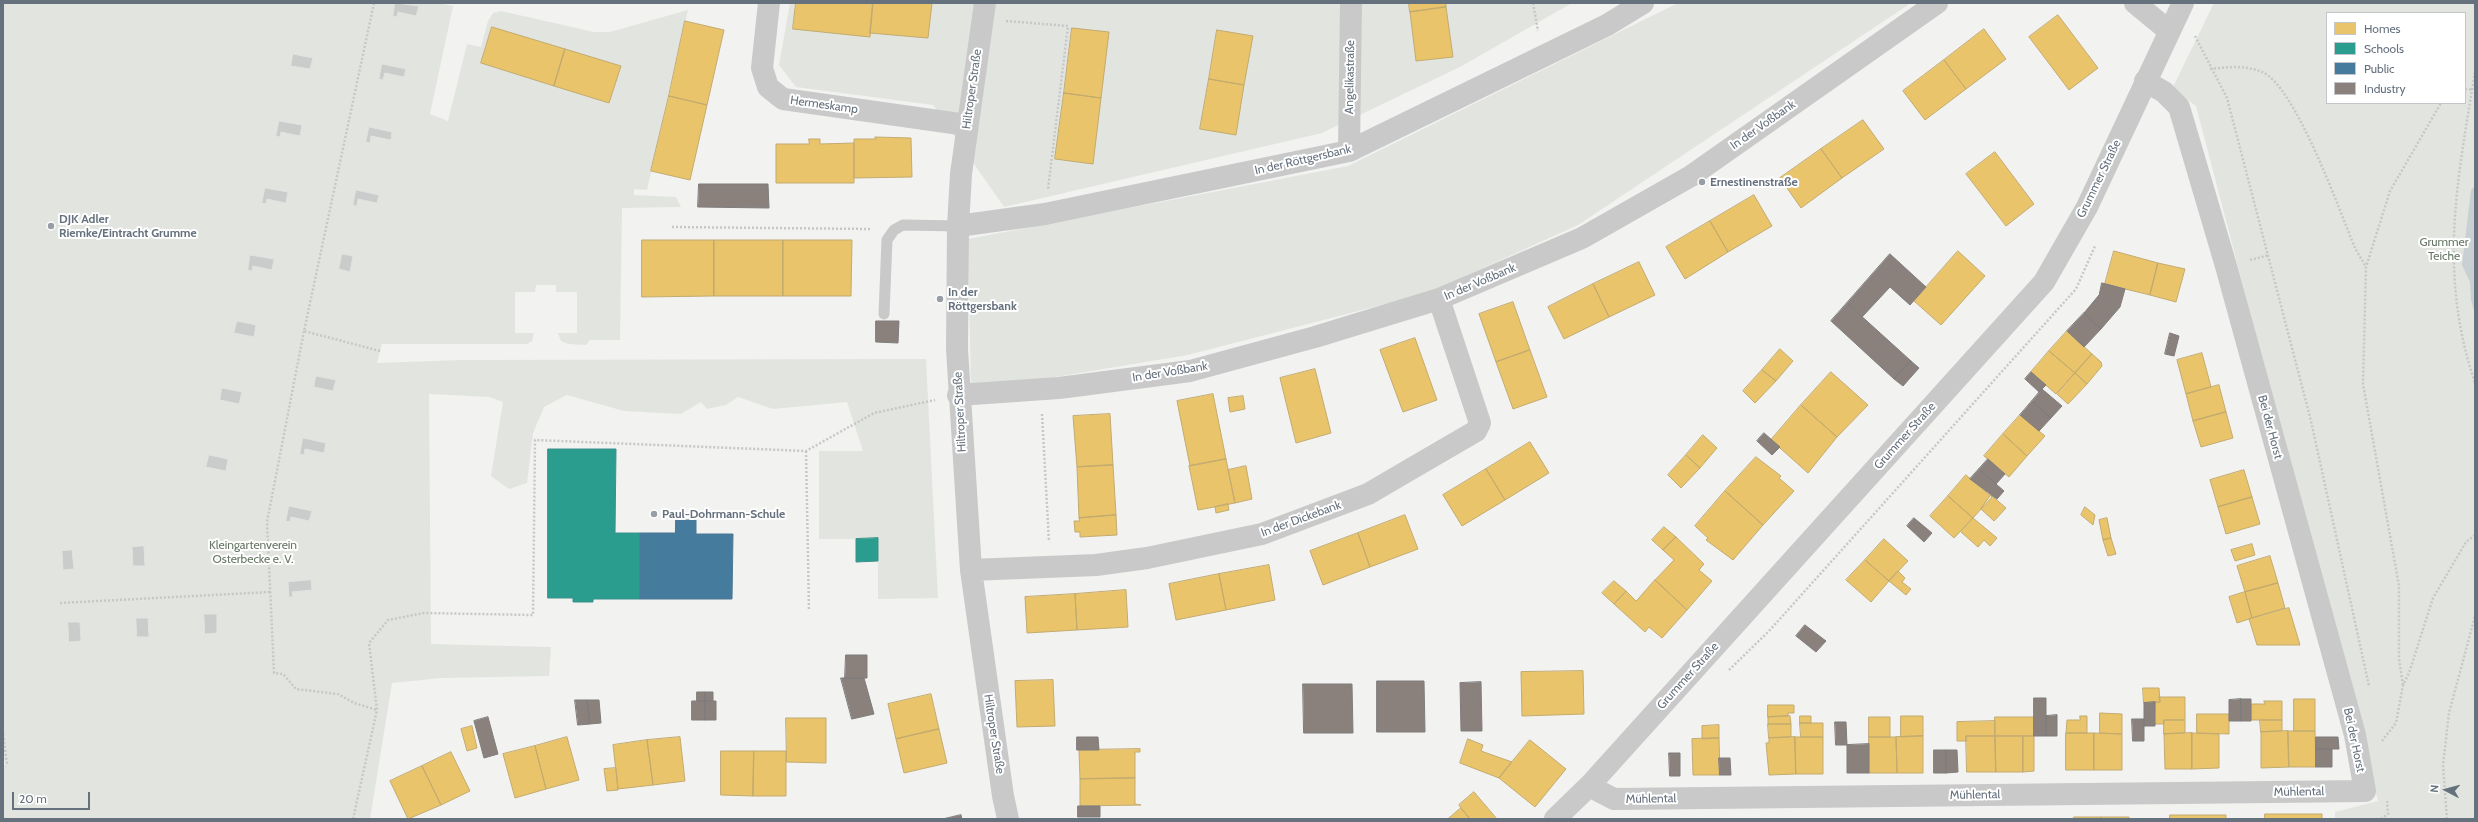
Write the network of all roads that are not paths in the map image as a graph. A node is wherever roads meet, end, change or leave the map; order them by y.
1 (769, 3) edge
2 (1351, 3) edge
3 (1643, 3) edge
4 (1937, 3) edge
5 (2135, 3) edge
6 (2183, 3) edge
7 (984, 11) edge
8 (2169, 31) junction
9 (2145, 81) junction
10 (967, 125) junction
11 (1349, 151) junction
12 (958, 226) junction
13 (1439, 299) junction
14 (884, 314) dead end
15 (958, 395) junction
16 (971, 570) junction
17 (1589, 786) junction
18 (2365, 791) joint
19 (1008, 819) edge
20 (1555, 819) edge

1 - 10 street, Hermeskamp
2 - 11 street, Angelikastraße
3 - 11 street, In der Röttgersbank
4 - 13 street, In der Voßbank
5 - 8 street
6 - 8 street, Grummer Straße
7 - 10 street, Hiltroper Straße
8 - 9 street, Grummer Straße
9 - 17 street, Grummer Straße
9 - 18 street, Bei der Horst
10 - 12 street, Hiltroper Straße
11 - 12 street, In der Röttgersbank
12 - 14 lane
12 - 15 street, Hiltroper Straße
13 - 15 street, In der Voßbank
13 - 16 street, In der Dickebank
15 - 16 street, Hiltroper Straße
16 - 19 street, Hiltroper Straße
17 - 18 street, Mühlental
17 - 20 street, Grummer Straße

